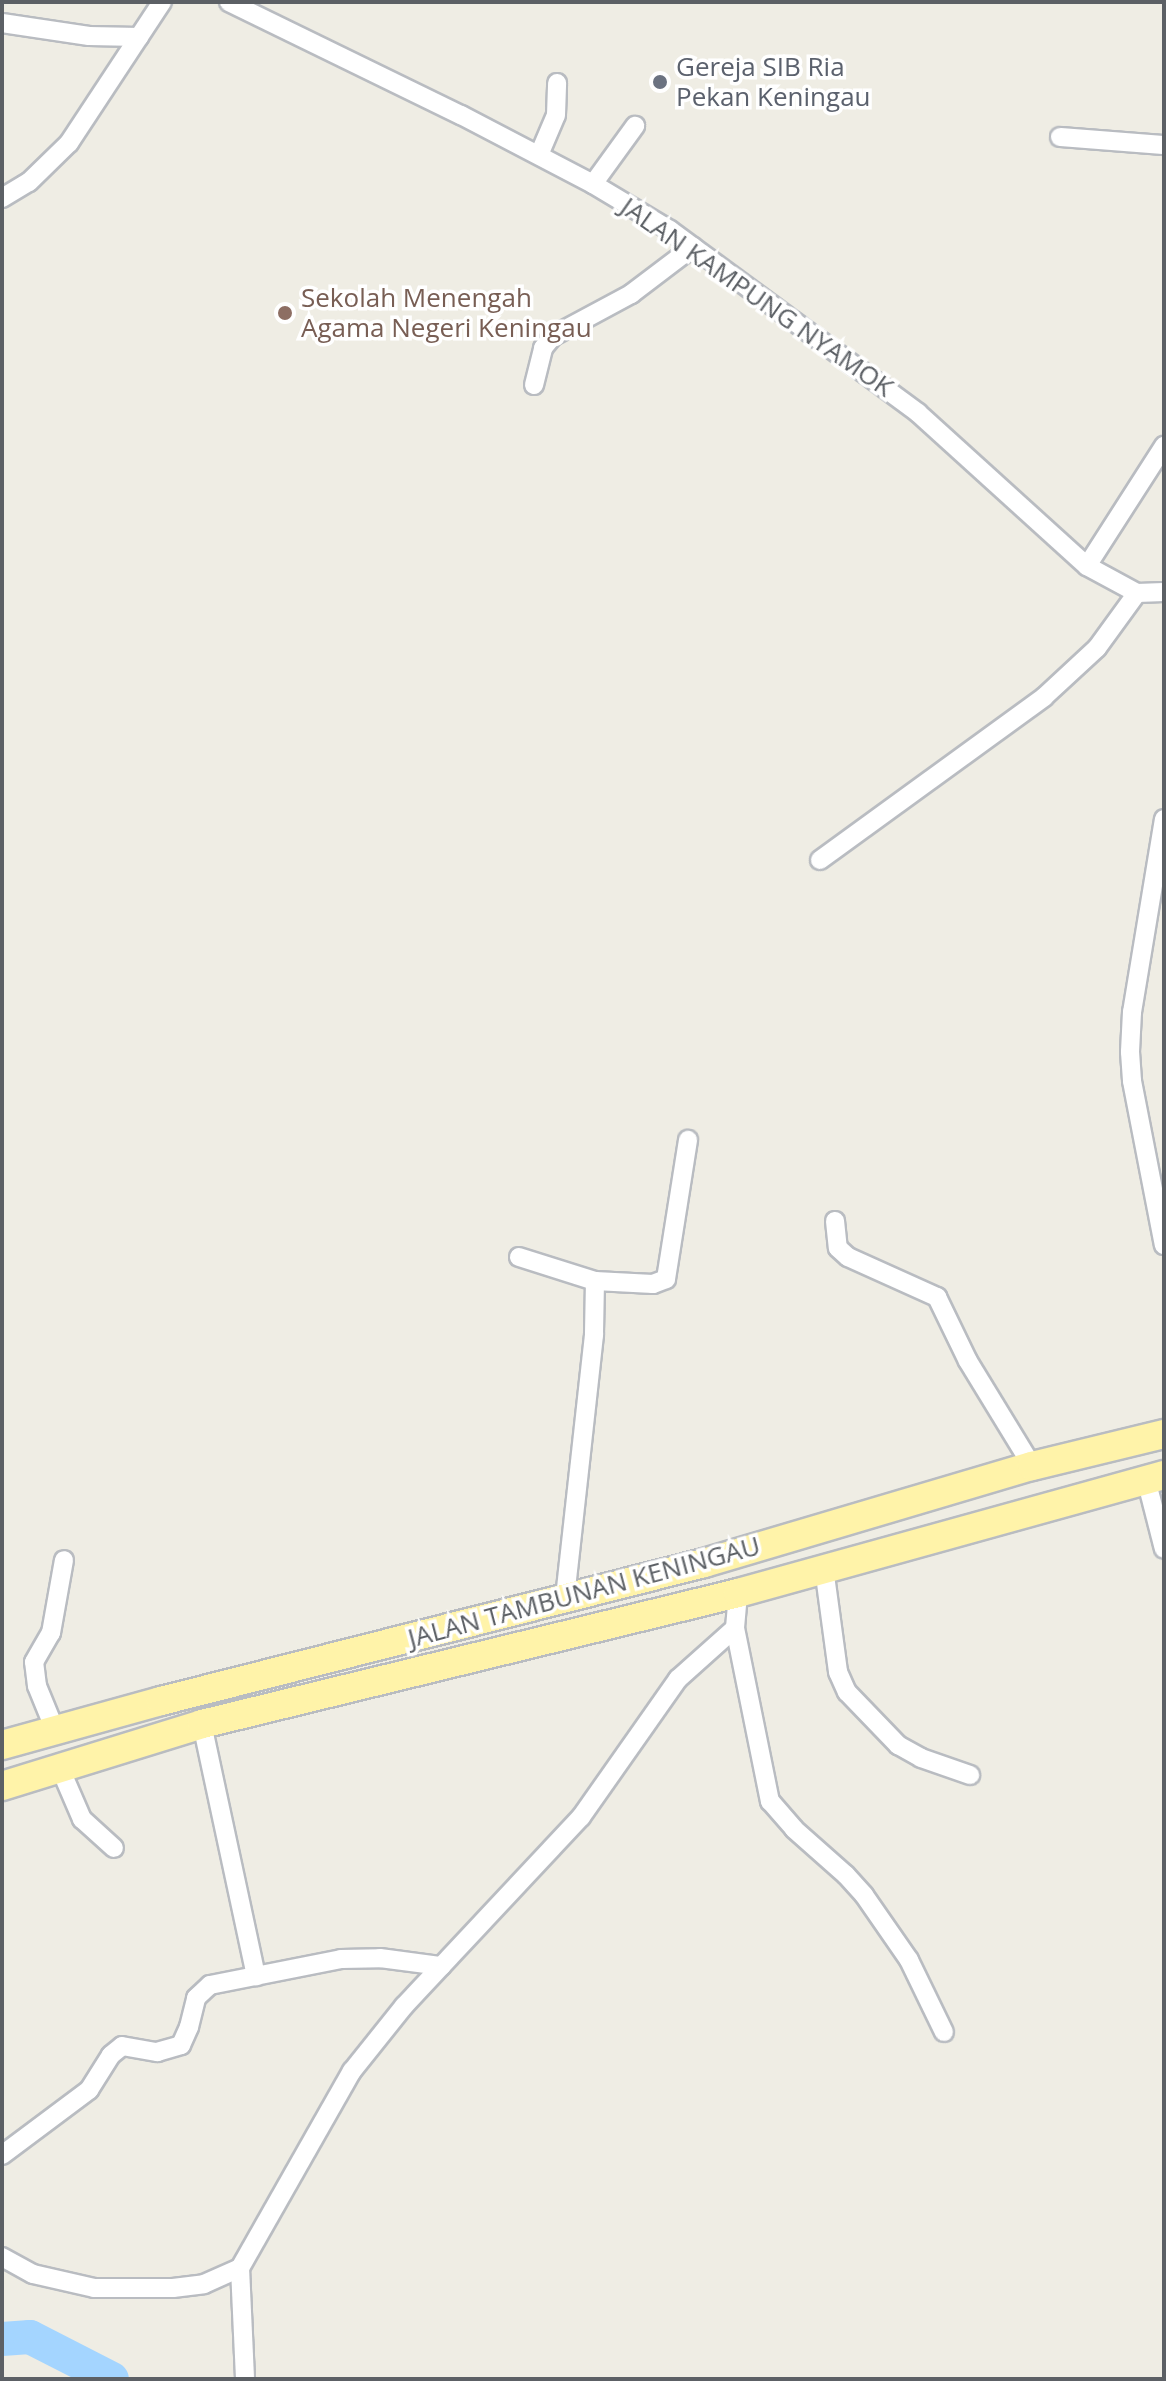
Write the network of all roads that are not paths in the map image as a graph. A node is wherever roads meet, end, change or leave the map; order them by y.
1 (162, 2) edge
2 (229, 2) edge
3 (2, 23) edge
4 (139, 37) junction
5 (557, 83) dead end
6 (635, 126) dead end
7 (1060, 137) dead end
8 (1164, 145) edge
9 (539, 155) junction
10 (593, 184) junction
11 (2, 198) edge
12 (693, 247) junction
13 (534, 385) dead end
14 (1164, 446) edge
15 (1087, 566) junction
16 (1164, 592) edge
17 (1137, 593) junction
18 (1164, 819) edge
19 (820, 860) dead end
20 (688, 1140) dead end
21 (1156, 1155) edge
22 (835, 1221) dead end
23 (1164, 1245) edge
24 (519, 1257) dead end
25 (595, 1281) junction
26 (1164, 1434) edge
27 (1032, 1466) junction
28 (1155, 1477) edge
29 (1164, 1549) edge
30 (64, 1560) dead end
31 (824, 1568) junction
32 (738, 1593) junction
33 (565, 1598) junction
34 (735, 1628) junction
35 (202, 1724) junction
36 (55, 1730) junction
37 (2, 1745) edge
38 (51, 1770) junction
39 (2, 1774) edge
40 (970, 1775) dead end
41 (2, 1786) edge
42 (114, 1848) dead end
43 (441, 1966) junction
44 (256, 1976) junction
45 (944, 2032) dead end
46 (2, 2155) edge
47 (2, 2257) edge
48 (240, 2268) junction
49 (245, 2379) edge

1 - 4 street
2 - 9 street, JALAN KAMPUNG NYAMOK
3 - 4 street
4 - 11 street
5 - 9 street
6 - 10 street
7 - 8 street
9 - 10 street, JALAN KAMPUNG NYAMOK
10 - 12 street, JALAN KAMPUNG NYAMOK
12 - 13 street
12 - 15 street, JALAN KAMPUNG NYAMOK
14 - 15 street
15 - 17 street, JALAN KAMPUNG NYAMOK
16 - 17 street
17 - 19 street
18 - 21 street
20 - 25 street
21 - 23 street
22 - 27 street
24 - 25 street
25 - 33 street
26 - 27 main road, JALAN TAMBUNAN KENINGAU
27 - 33 main road, JALAN TAMBUNAN KENINGAU
28 - 29 street
28 - 31 main road, JALAN TAMBUNAN KENINGAU
30 - 36 street
31 - 32 main road, JALAN TAMBUNAN KENINGAU
31 - 40 street
32 - 34 street
32 - 35 main road, JALAN TAMBUNAN KENINGAU
33 - 36 main road, JALAN TAMBUNAN KENINGAU
34 - 43 street
34 - 45 street
35 - 38 main road, JALAN TAMBUNAN KENINGAU
35 - 44 street
36 - 37 main road, JALAN TAMBUNAN KENINGAU
38 - 39 main road
38 - 41 main road, JALAN TAMBUNAN KENINGAU
38 - 42 street
43 - 44 street
43 - 48 street
44 - 46 street
47 - 48 street
48 - 49 street

